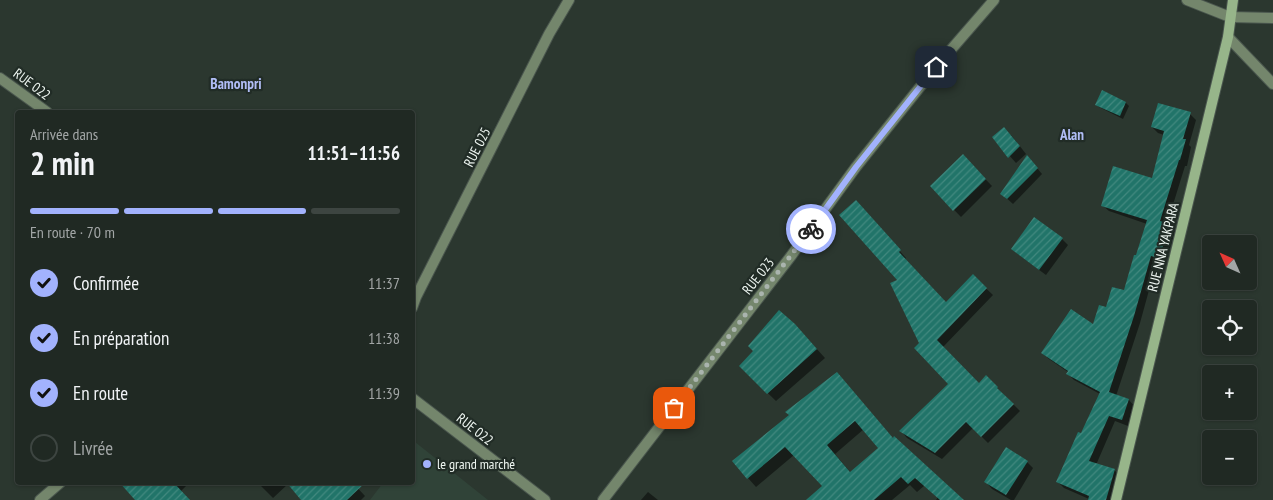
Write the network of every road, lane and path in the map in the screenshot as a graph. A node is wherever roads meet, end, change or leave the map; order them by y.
1 (569, 0) edge
2 (994, 0) edge
3 (1187, 0) edge
4 (1233, 0) edge
5 (1230, 17) junction
6 (1273, 18) edge
7 (1228, 37) junction
8 (0, 78) edge
9 (1273, 84) edge
10 (44, 110) edge
11 (415, 300) edge
12 (415, 400) edge
13 (58, 485) edge
14 (40, 500) edge
15 (545, 500) edge
16 (603, 500) edge
17 (1116, 500) edge

1 - 11 street, RUE 025
2 - 16 street, RUE 023
3 - 5 street
4 - 5 street, RUE NNA YAKPARA
5 - 6 street
5 - 7 street, RUE NNA YAKPARA
7 - 9 street
7 - 17 street, RUE NNA YAKPARA
8 - 10 street, RUE 022
12 - 15 street, RUE 022
13 - 14 street

